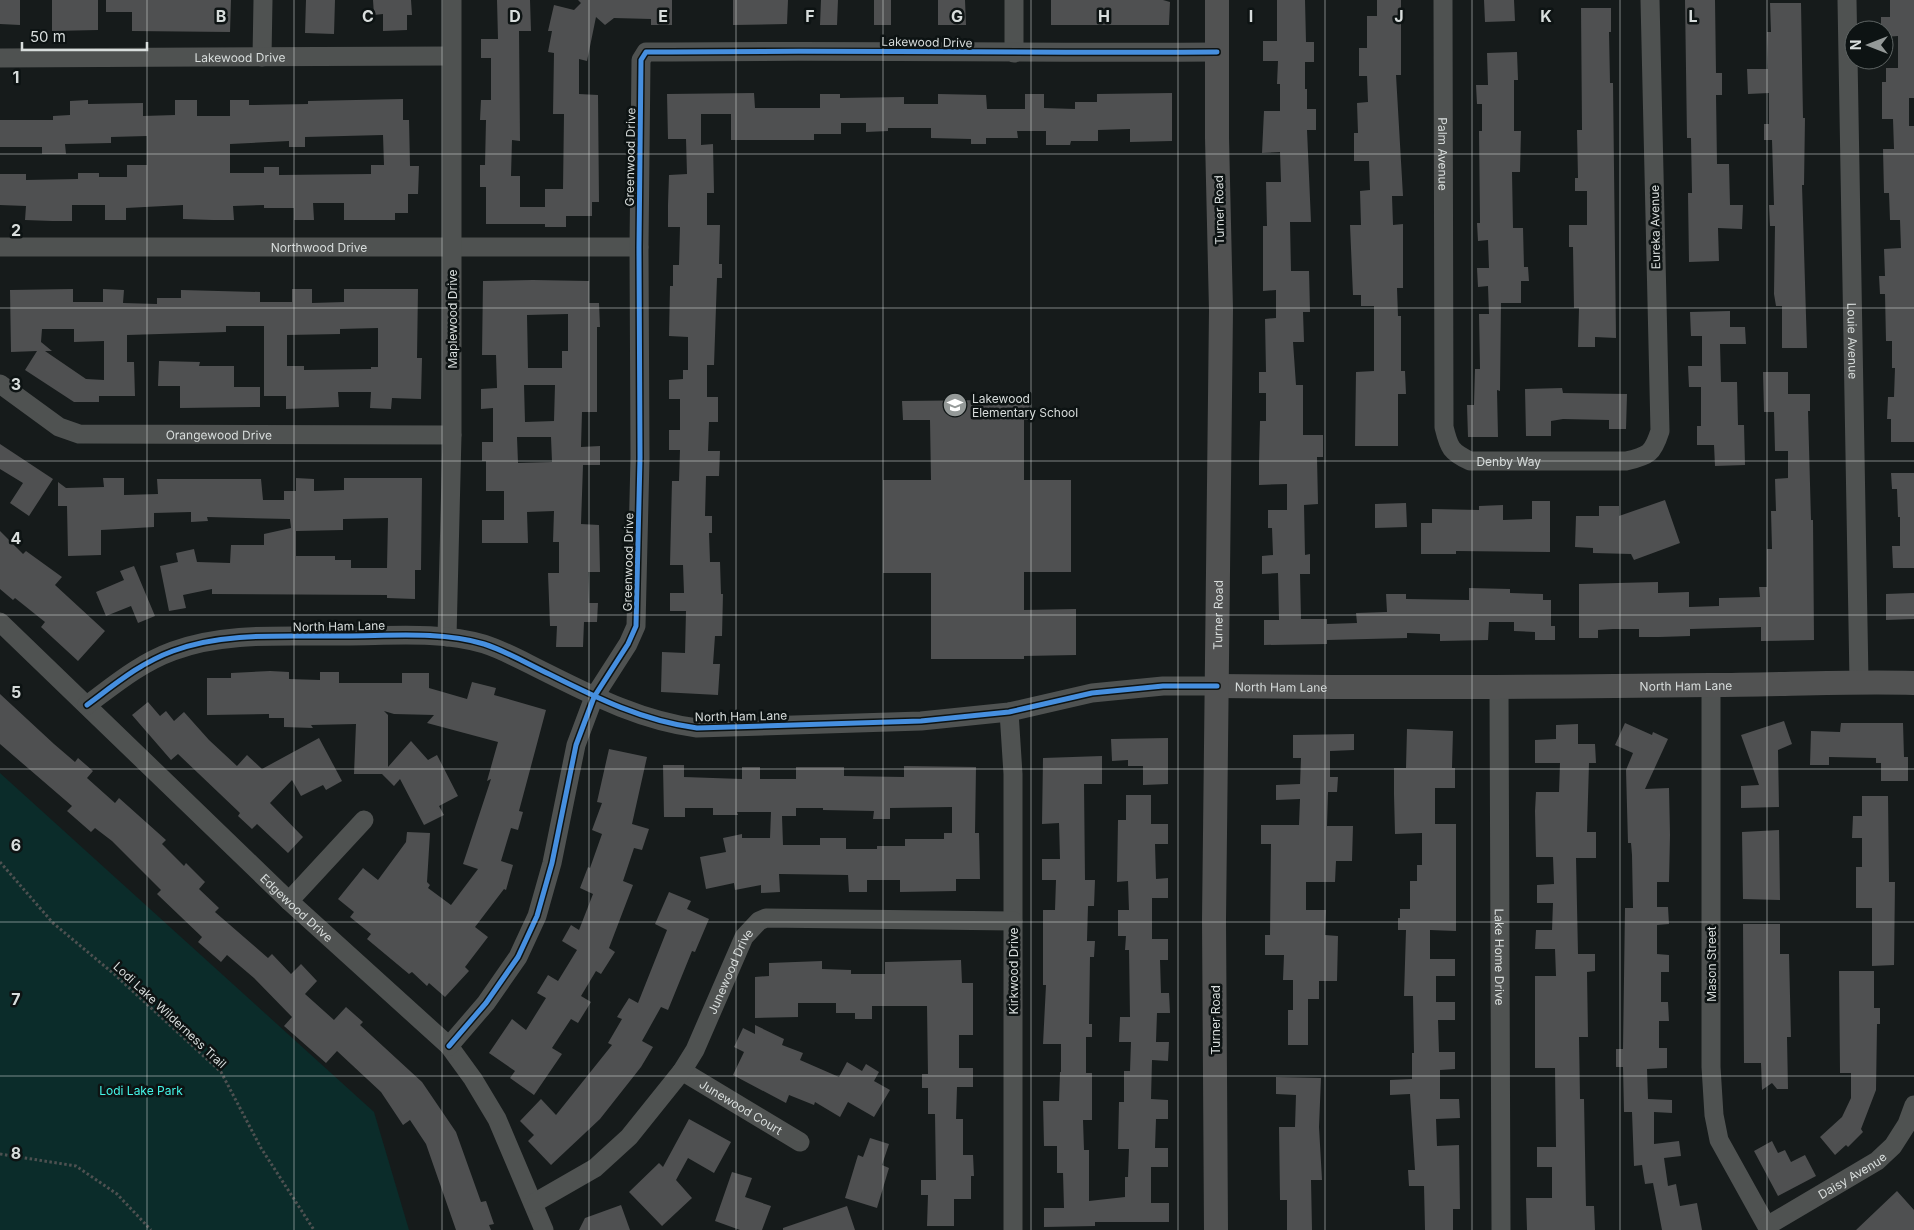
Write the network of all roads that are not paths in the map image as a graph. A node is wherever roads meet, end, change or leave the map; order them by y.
1 (263, 0) edge
2 (452, 0) edge
3 (1014, 0) edge
4 (1217, 0) edge
5 (1443, 0) edge
6 (1650, 0) edge
7 (1847, 0) edge
8 (1217, 52) junction
9 (1014, 53) junction
10 (451, 56) junction
11 (262, 57) junction
12 (0, 58) edge
13 (641, 60) joint
14 (451, 246) junction
15 (0, 247) edge
16 (639, 247) junction
17 (1443, 308) joint
18 (0, 384) edge
19 (452, 435) junction
20 (1650, 452) joint
21 (0, 622) edge
22 (447, 637) junction
23 (1859, 682) junction
24 (1914, 683) edge
25 (1711, 685) junction
26 (1217, 686) junction
27 (1499, 686) junction
28 (594, 697) junction
29 (87, 705) junction
30 (1009, 712) junction
31 (364, 820) dead end
32 (289, 901) junction
33 (1013, 921) junction
34 (448, 1046) junction
35 (682, 1071) junction
36 (1914, 1105) edge
37 (800, 1142) dead end
38 (534, 1203) junction
39 (1768, 1228) edge
40 (544, 1230) edge
41 (1013, 1230) edge
42 (1216, 1230) edge
43 (1502, 1230) edge

1 - 11 street
2 - 10 street, Maplewood Drive
3 - 9 street
4 - 8 main road, Turner Road
5 - 17 street, Palm Avenue
6 - 20 street, Eureka Avenue
7 - 23 street, Louie Avenue
8 - 9 street, Lakewood Drive
8 - 26 main road, Turner Road
9 - 13 street, Lakewood Drive
10 - 11 street, Lakewood Drive
10 - 14 street, Maplewood Drive
11 - 12 street, Lakewood Drive
13 - 16 street, Greenwood Drive
14 - 15 street, Northwood Drive
14 - 16 street, Northwood Drive
14 - 19 street, Maplewood Drive
16 - 28 street, Greenwood Drive
17 - 20 street, Denby Way
18 - 19 street, Orangewood Drive
19 - 22 street, Maplewood Drive
21 - 29 street, Edgewood Drive
22 - 28 street, North Ham Lane
22 - 29 street, North Ham Lane
23 - 24 main road, North Ham Lane
23 - 25 main road, North Ham Lane
25 - 27 main road, North Ham Lane
25 - 39 street, Mason Street
26 - 27 main road, North Ham Lane
26 - 30 street, North Ham Lane
26 - 42 main road, Turner Road
27 - 43 street, Lake Home Drive
28 - 30 street, North Ham Lane
28 - 34 street, Greenwood Drive
29 - 32 street, Edgewood Drive
30 - 33 street, Kirkwood Drive
31 - 32 street
32 - 34 street, Edgewood Drive
33 - 35 street, Junewood Drive
33 - 41 street, Kirkwood Drive
34 - 38 street, Edgewood Drive
35 - 37 street, Junewood Court
35 - 38 street, Junewood Drive
36 - 39 street, Daisy Avenue
38 - 40 street, Edgewood Drive

